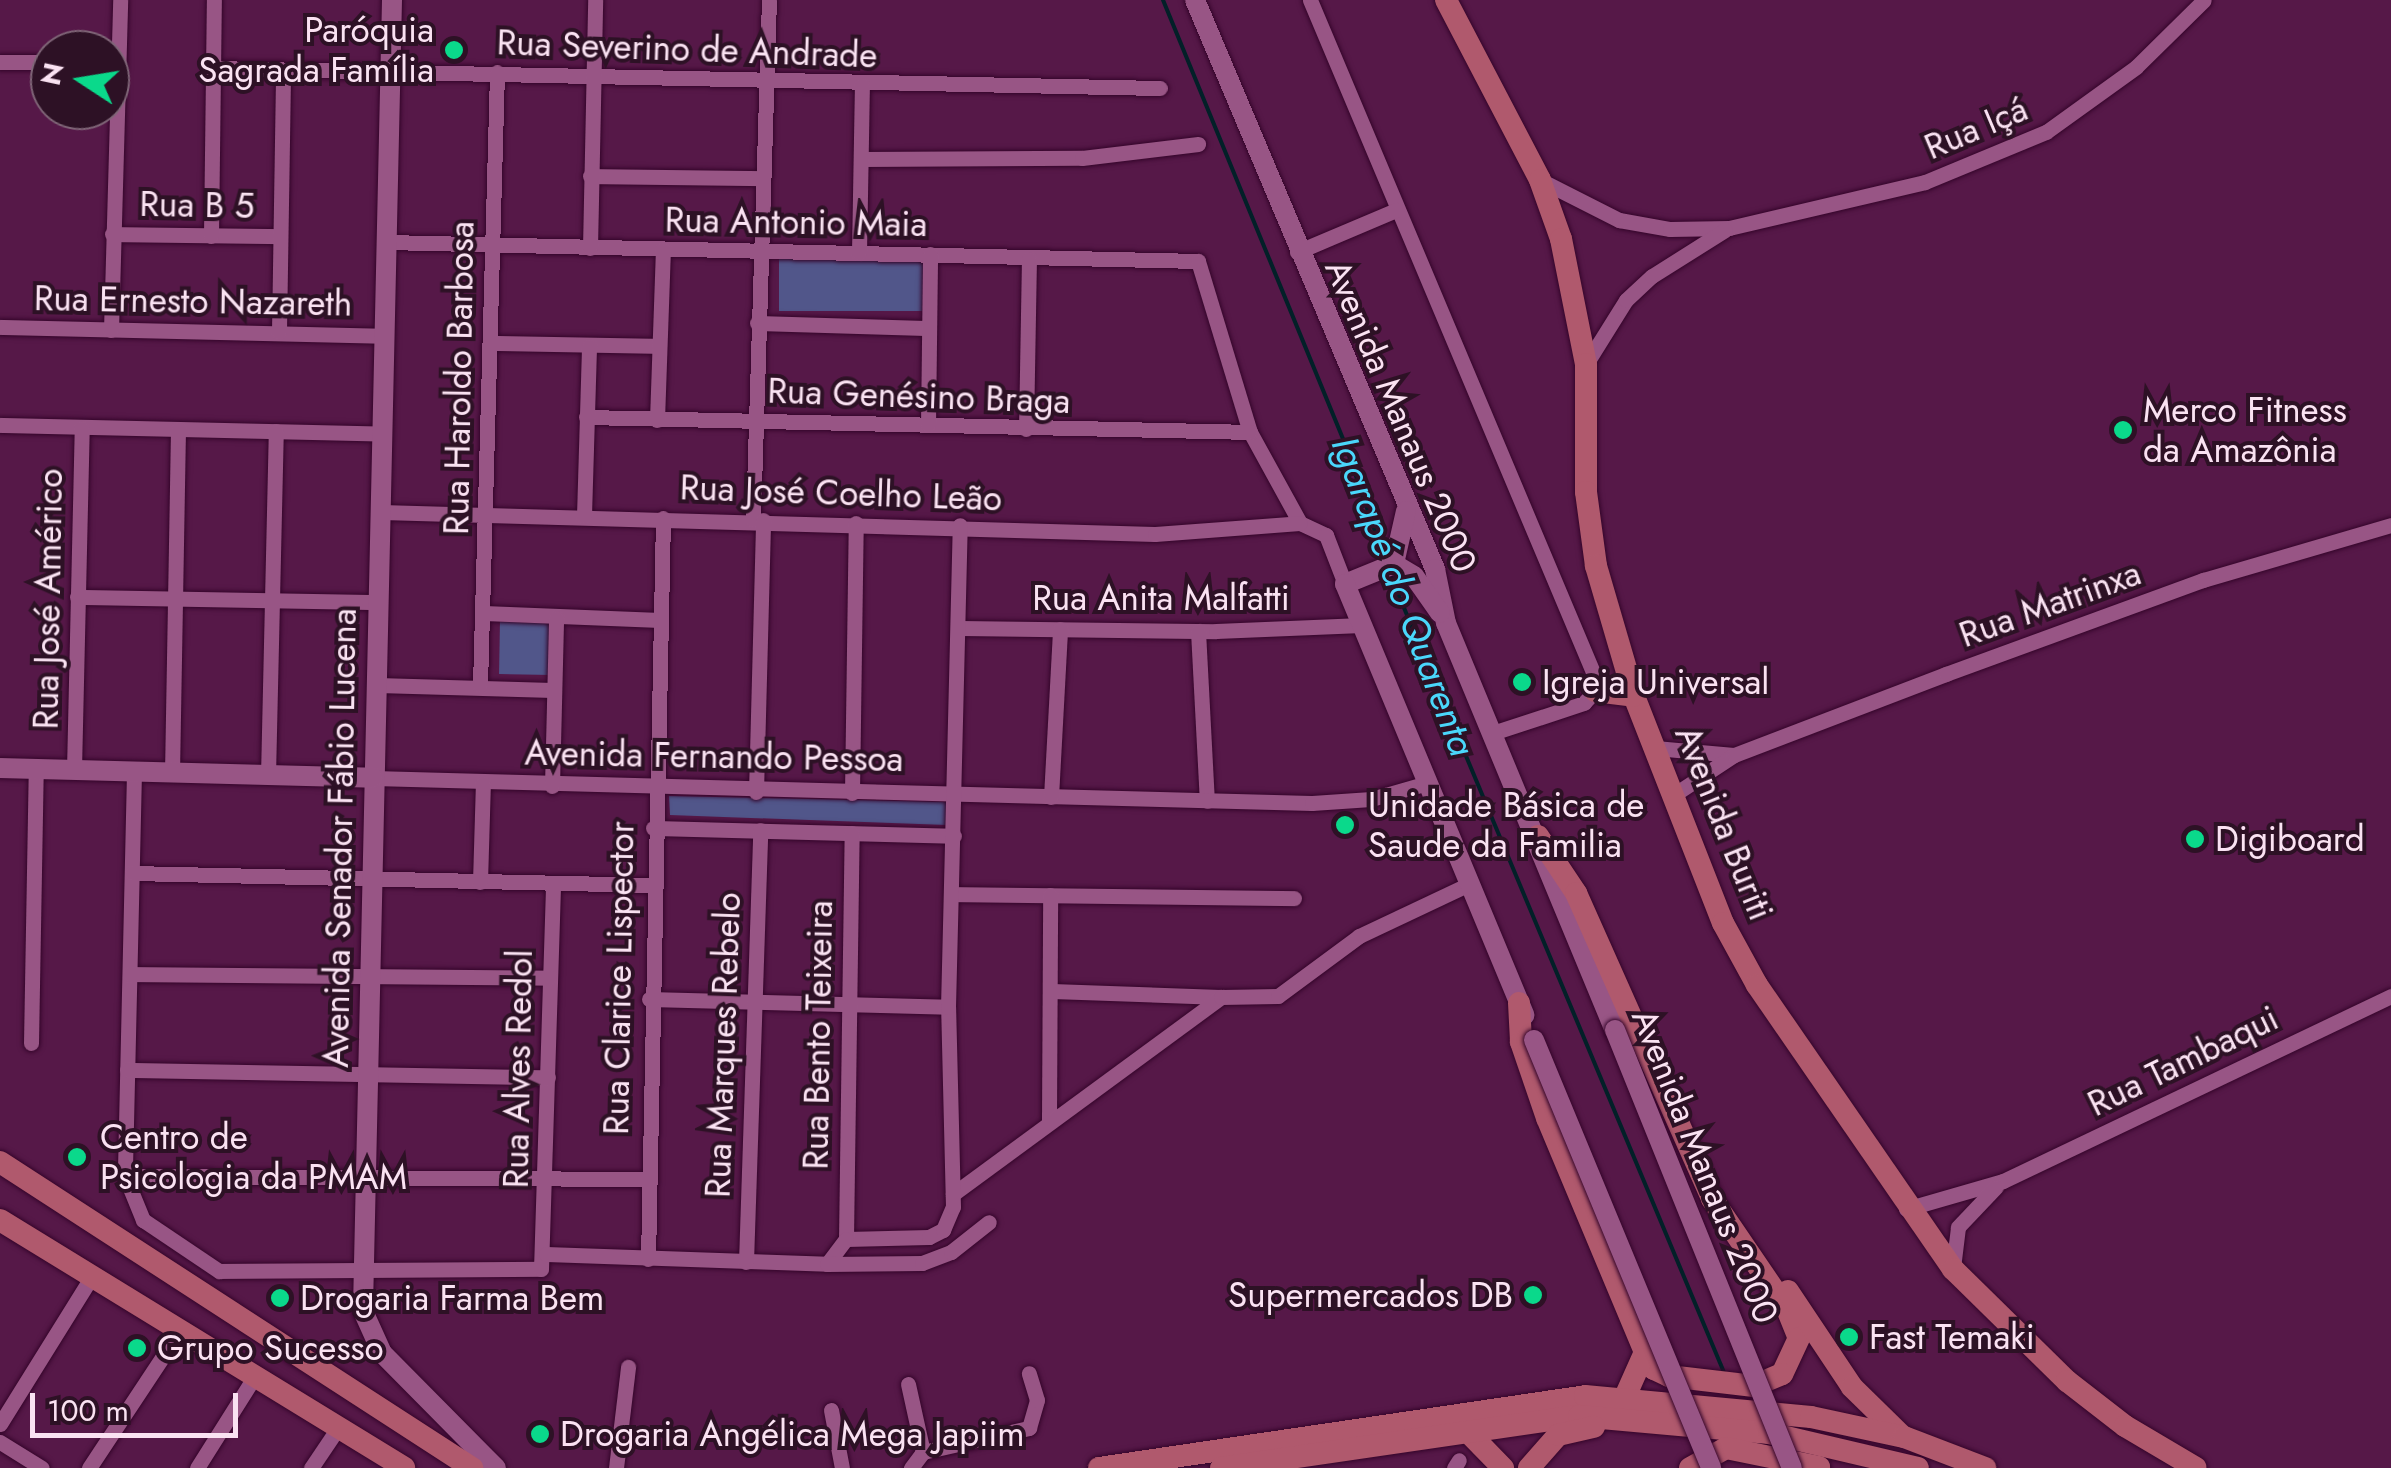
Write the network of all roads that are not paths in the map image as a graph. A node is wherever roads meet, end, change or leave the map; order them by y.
1 (120, 0) edge
2 (214, 0) edge
3 (392, 0) edge
4 (595, 0) edge
5 (768, 0) edge
6 (1195, 0) edge
7 (1310, 0) edge
8 (1446, 0) edge
9 (2204, 0) edge
10 (117, 30) edge
11 (0, 62) edge
12 (30, 62) edge
13 (212, 68) junction
14 (284, 70) junction
15 (390, 70) junction
16 (497, 72) junction
17 (594, 76) junction
18 (764, 82) junction
19 (862, 85) junction
20 (1160, 88) dead end
21 (113, 130) edge
22 (1198, 144) dead end
23 (861, 159) junction
24 (590, 176) junction
25 (762, 178) junction
26 (1540, 180) junction
27 (1396, 210) junction
28 (1729, 228) junction
29 (112, 234) junction
30 (211, 236) junction
31 (280, 236) junction
32 (386, 242) junction
33 (491, 245) junction
34 (590, 248) junction
35 (662, 249) junction
36 (760, 252) junction
37 (1298, 252) junction
38 (859, 254) junction
39 (930, 254) junction
40 (1029, 258) junction
41 (757, 323) junction
42 (0, 327) edge
43 (926, 328) junction
44 (111, 330) junction
45 (280, 332) junction
46 (385, 336) junction
47 (491, 343) junction
48 (590, 346) junction
49 (658, 346) junction
50 (1586, 364) junction
51 (586, 417) junction
52 (657, 420) junction
53 (756, 422) junction
54 (0, 425) edge
55 (928, 425) junction
56 (82, 428) junction
57 (178, 428) junction
58 (1026, 429) junction
59 (276, 431) junction
60 (1250, 432) junction
61 (382, 434) junction
62 (1406, 504) junction
63 (380, 512) junction
64 (487, 516) junction
65 (584, 516) junction
66 (663, 518) junction
67 (758, 520) junction
68 (1300, 522) junction
69 (856, 523) junction
70 (960, 525) junction
71 (2391, 525) edge
72 (1392, 565) junction
73 (1352, 581) junction
74 (77, 597) junction
75 (174, 599) junction
76 (272, 602) junction
77 (377, 602) junction
78 (485, 613) junction
79 (556, 618) junction
80 (659, 620) junction
81 (1446, 623) junction
82 (1362, 626) junction
83 (960, 628) junction
84 (1060, 629) junction
85 (1198, 631) junction
86 (376, 685) junction
87 (480, 685) junction
88 (554, 690) junction
89 (1595, 692) junction
90 (1634, 696) junction
91 (1493, 733) junction
92 (1655, 748) junction
93 (1734, 755) junction
94 (0, 768) edge
95 (36, 769) junction
96 (74, 770) junction
97 (134, 772) junction
98 (172, 774) junction
99 (268, 776) junction
100 (373, 778) junction
101 (483, 783) junction
102 (1424, 784) junction
103 (552, 786) junction
104 (653, 789) junction
105 (756, 792) junction
106 (852, 793) junction
107 (955, 794) junction
108 (1672, 796) junction
109 (1051, 797) junction
110 (1207, 801) junction
111 (653, 828) junction
112 (760, 830) junction
113 (852, 833) junction
114 (954, 836) junction
115 (1538, 836) junction
116 (132, 874) junction
117 (372, 878) junction
118 (480, 882) junction
119 (553, 884) junction
120 (1469, 884) junction
121 (652, 885) junction
122 (952, 894) junction
123 (1050, 895) junction
124 (1294, 898) dead end
125 (130, 974) junction
126 (370, 976) junction
127 (549, 978) junction
128 (1052, 992) junction
129 (2391, 996) edge
130 (1221, 997) junction
131 (649, 999) junction
132 (754, 1002) junction
133 (1519, 1003) junction
134 (846, 1005) junction
135 (948, 1007) junction
136 (31, 1043) dead end
137 (127, 1070) junction
138 (369, 1076) junction
139 (548, 1077) junction
140 (1049, 1120) junction
141 (0, 1162) edge
142 (365, 1175) junction
143 (125, 1176) junction
144 (545, 1176) junction
145 (646, 1179) junction
146 (2003, 1181) junction
147 (953, 1194) junction
148 (1906, 1209) junction
149 (989, 1222) dead end
150 (2, 1227) edge
151 (846, 1238) junction
152 (546, 1254) junction
153 (648, 1259) junction
154 (746, 1262) junction
155 (827, 1264) junction
156 (1758, 1268) junction
157 (1953, 1269) junction
158 (363, 1271) junction
159 (92, 1276) junction
160 (181, 1329) junction
161 (1644, 1352) junction
162 (628, 1367) dead end
163 (1029, 1373) dead end
164 (255, 1376) junction
165 (908, 1384) dead end
166 (1704, 1392) junction
167 (1625, 1397) junction
168 (831, 1410) dead end
169 (1649, 1420) junction
170 (0, 1424) edge
171 (338, 1428) junction
172 (1464, 1428) junction
173 (1904, 1437) junction
174 (0, 1442) edge
175 (1854, 1450) junction
176 (923, 1452) junction
177 (1336, 1459) edge
178 (1788, 1463) edge
179 (1819, 1467) edge
180 (42, 1468) edge
181 (89, 1468) edge
182 (197, 1468) edge
183 (311, 1468) edge
184 (404, 1468) edge
185 (472, 1468) edge
186 (496, 1468) edge
187 (616, 1468) edge
188 (842, 1468) edge
189 (910, 1468) edge
190 (1098, 1468) edge
191 (1221, 1468) edge
192 (1503, 1468) edge
193 (1530, 1468) edge
194 (1690, 1468) edge
195 (1710, 1468) edge
196 (1918, 1468) edge
197 (1986, 1468) edge
198 (2196, 1468) edge

1 - 10 street
2 - 13 street
3 - 15 street, Avenida Senador Fábio Lucena
4 - 17 street
5 - 18 street
6 - 37 street, Avenida Manaus 2000
7 - 27 street
8 - 26 main road, Avenida Buriti
9 - 28 street, Rua Içá
11 - 12 street
13 - 14 street, Rua Severino de Andrade
13 - 30 street
14 - 15 street, Rua Severino de Andrade
14 - 31 street
15 - 16 street, Rua Severino de Andrade
15 - 32 street, Avenida Senador Fábio Lucena
16 - 17 street, Rua Severino de Andrade
16 - 33 street, Rua Haroldo Barbosa
17 - 18 street, Rua Severino de Andrade
17 - 24 street
18 - 19 street, Rua Severino de Andrade
18 - 25 street
19 - 20 street, Rua Severino de Andrade
19 - 23 street
21 - 29 street
22 - 23 street
23 - 38 street
24 - 25 street
24 - 34 street
25 - 36 street
26 - 28 street, Rua Içá
26 - 50 main road, Avenida Buriti
27 - 37 street
27 - 89 street
28 - 50 street, Rua Içá
29 - 30 street, Rua B 5
29 - 44 street
30 - 31 street, Rua B 5
31 - 45 street
32 - 33 street, Rua Antonio Maia
32 - 46 street, Avenida Senador Fábio Lucena
33 - 34 street, Rua Antonio Maia
33 - 47 street, Rua Haroldo Barbosa
34 - 35 street, Rua Antonio Maia
35 - 36 street, Rua Antonio Maia
35 - 49 street
36 - 38 street, Rua Antonio Maia
36 - 41 street
37 - 62 street, Avenida Manaus 2000
38 - 39 street, Rua Antonio Maia
39 - 40 street, Rua Antonio Maia
39 - 43 street
40 - 58 street
40 - 60 street, Rua Antonio Maia
41 - 43 street
41 - 53 street
42 - 44 street, Rua Ernesto Nazareth
43 - 55 street
44 - 45 street, Rua Ernesto Nazareth
45 - 46 street, Rua Ernesto Nazareth
46 - 61 street, Avenida Senador Fábio Lucena
47 - 48 street
47 - 64 street, Rua Haroldo Barbosa
48 - 49 street
48 - 51 street
49 - 52 street
50 - 90 main road, Avenida Buriti
51 - 52 street, Rua Genésino Braga
51 - 65 street
52 - 53 street, Rua Genésino Braga
53 - 55 street, Rua Genésino Braga
53 - 67 street
54 - 56 street
55 - 58 street, Rua Genésino Braga
56 - 57 street
56 - 74 street, Rua José Américo
57 - 59 street
57 - 75 street
58 - 60 street, Rua Genésino Braga
59 - 61 street
59 - 76 street
60 - 68 street
61 - 63 street, Avenida Senador Fábio Lucena
62 - 72 street
62 - 81 street, Avenida Manaus 2000
63 - 64 street, Rua José Coelho Leão
63 - 77 street, Avenida Senador Fábio Lucena
64 - 65 street, Rua José Coelho Leão
64 - 78 street, Rua Haroldo Barbosa
65 - 66 street, Rua José Coelho Leão
66 - 67 street, Rua José Coelho Leão
66 - 80 street, Rua Clarice Lispector
67 - 69 street, Rua José Coelho Leão
67 - 105 street
68 - 70 street, Rua José Coelho Leão
68 - 73 street
69 - 70 street, Rua José Coelho Leão
69 - 106 street
70 - 83 street
71 - 93 street, Rua Matrinxa
72 - 73 street
72 - 81 street
73 - 82 street
74 - 75 street
74 - 96 street, Rua José Américo
75 - 76 street
75 - 98 street
76 - 77 street
76 - 99 street
77 - 86 street, Avenida Senador Fábio Lucena
78 - 79 street
78 - 87 street, Rua Haroldo Barbosa
79 - 80 street
79 - 88 street
80 - 104 street, Rua Clarice Lispector
81 - 91 street, Avenida Manaus 2000
82 - 85 street, Rua Anita Malfatti
82 - 102 street
83 - 84 street, Rua Anita Malfatti
83 - 107 street
84 - 85 street, Rua Anita Malfatti
84 - 109 street
85 - 110 street
86 - 87 street
86 - 100 street, Avenida Senador Fábio Lucena
87 - 88 street
88 - 103 street
89 - 90 main road
89 - 91 street
90 - 92 main road, Avenida Buriti
91 - 115 street, Avenida Manaus 2000
92 - 93 street, Rua Matrinxa
92 - 108 main road, Avenida Buriti
93 - 108 street, Rua Matrinxa
94 - 95 street, Avenida Fernando Pessoa
95 - 96 street, Avenida Fernando Pessoa
95 - 136 street
96 - 97 street, Avenida Fernando Pessoa
97 - 98 street, Avenida Fernando Pessoa
97 - 116 street
98 - 99 street, Avenida Fernando Pessoa
99 - 100 street, Avenida Fernando Pessoa
100 - 101 street, Avenida Fernando Pessoa
100 - 117 street, Avenida Senador Fábio Lucena
101 - 103 street, Avenida Fernando Pessoa
101 - 118 street
102 - 110 street, Avenida Fernando Pessoa
102 - 120 street
103 - 104 street, Avenida Fernando Pessoa
104 - 105 street, Avenida Fernando Pessoa
104 - 111 street, Rua Clarice Lispector
105 - 106 street, Avenida Fernando Pessoa
106 - 107 street, Avenida Fernando Pessoa
107 - 109 street, Avenida Fernando Pessoa
107 - 114 street
108 - 148 main road, Avenida Buriti
109 - 110 street, Avenida Fernando Pessoa
111 - 112 street
111 - 121 street, Rua Clarice Lispector
112 - 113 street
112 - 132 street, Rua Marques Rebelo
113 - 114 street
113 - 134 street, Rua Bento Teixeira
114 - 122 street
115 - 156 main road
115 - 178 street, Avenida Manaus 2000, bridge
116 - 117 street
116 - 125 street
117 - 118 street
117 - 126 street, Avenida Senador Fábio Lucena
118 - 119 street
119 - 121 street
119 - 127 street, Rua Alves Redol
120 - 130 street
120 - 133 street
121 - 131 street, Rua Clarice Lispector
122 - 123 street
122 - 135 street
123 - 124 street
123 - 128 street
125 - 126 street
125 - 137 street
126 - 127 street
126 - 138 street, Avenida Senador Fábio Lucena
127 - 139 street, Rua Alves Redol
128 - 130 street
128 - 140 street
129 - 146 street, Rua Tambaqui
130 - 140 street
131 - 132 street
131 - 145 street, Rua Clarice Lispector
132 - 134 street
132 - 154 street, Rua Marques Rebelo
133 - 161 main road
133 - 195 street, bridge
134 - 135 street
134 - 151 street, Rua Bento Teixeira
135 - 147 street
137 - 138 street
137 - 143 street
138 - 139 street
138 - 142 street, Avenida Senador Fábio Lucena
139 - 144 street, Rua Alves Redol
140 - 147 street
141 - 185 main road
142 - 143 street
142 - 144 street
142 - 158 street, Avenida Senador Fábio Lucena
143 - 158 street
144 - 145 street
144 - 152 street, Rua Alves Redol
145 - 153 street, Rua Clarice Lispector
146 - 148 street, Rua Tambaqui
146 - 157 street, Rua Tambaqui
147 - 151 street
148 - 157 main road, Avenida Buriti
149 - 155 street
150 - 159 main road
151 - 155 street
152 - 153 street
152 - 158 street
153 - 154 street
154 - 155 street
156 - 166 main road
156 - 173 main road
157 - 198 main road, Avenida Buriti
158 - 186 street, Avenida Senador Fábio Lucena
159 - 160 main road
159 - 170 street
160 - 164 main road
160 - 181 street
161 - 166 main road
161 - 167 main road
162 - 187 street
163 - 176 street
164 - 171 main road
164 - 182 street
165 - 176 street
166 - 167 main road
166 - 173 main road
167 - 190 main road
168 - 188 street
169 - 172 main road
169 - 175 main road
169 - 193 main road
171 - 183 street
171 - 184 main road
172 - 177 main road
172 - 192 main road
173 - 197 main road
174 - 180 street
175 - 179 main road
175 - 196 main road
176 - 189 street
177 - 191 main road
178 - 179 main road
178 - 194 main road

